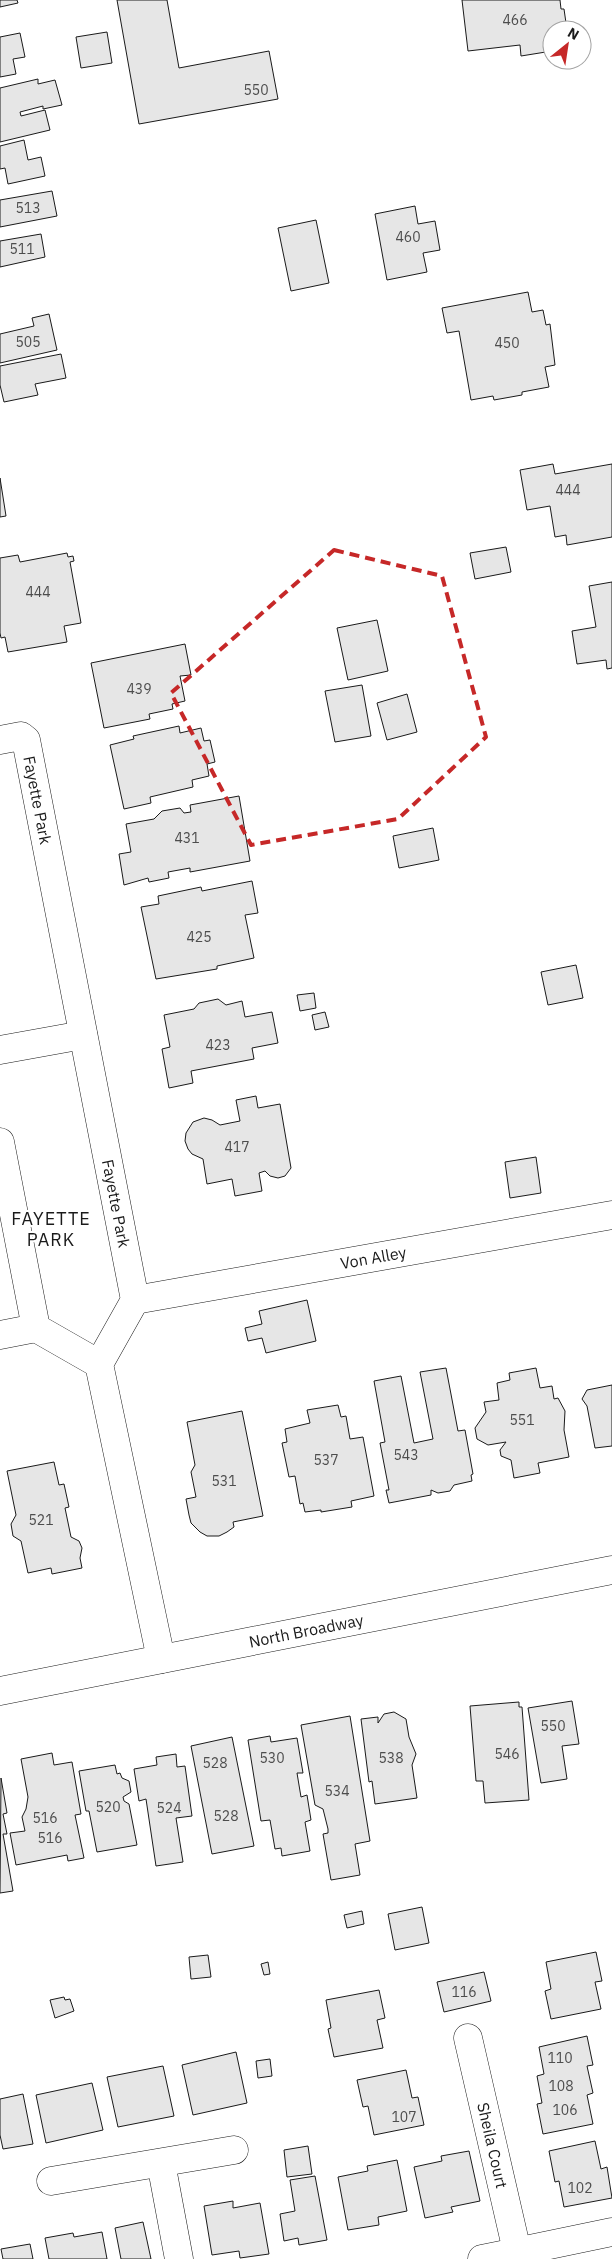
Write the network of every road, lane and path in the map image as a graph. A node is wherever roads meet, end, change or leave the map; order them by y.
1 (0, 740) edge
2 (83, 1034) junction
3 (0, 1050) edge
4 (0, 1142) edge
5 (612, 1215) edge
6 (135, 1300) junction
7 (36, 1328) junction
8 (0, 1335) edge
9 (99, 1364) junction
10 (612, 1570) edge
11 (161, 1659) junction
12 (0, 1691) edge
13 (468, 2038) dead end
14 (234, 2150) dead end
15 (161, 2163) junction
16 (52, 2181) dead end
17 (612, 2232) edge
18 (517, 2251) junction
19 (179, 2259) edge
20 (482, 2259) edge

1 - 2 street, Fayette Park
2 - 3 street
2 - 6 street, Fayette Park
4 - 7 street
5 - 6 street, Von Alley
6 - 9 street
7 - 8 street
7 - 9 street
9 - 11 street
10 - 11 street, North Broadway
11 - 12 street, North Broadway
13 - 18 street, Sheila Court
14 - 15 street
15 - 16 street
15 - 19 street
17 - 18 street
18 - 20 street

